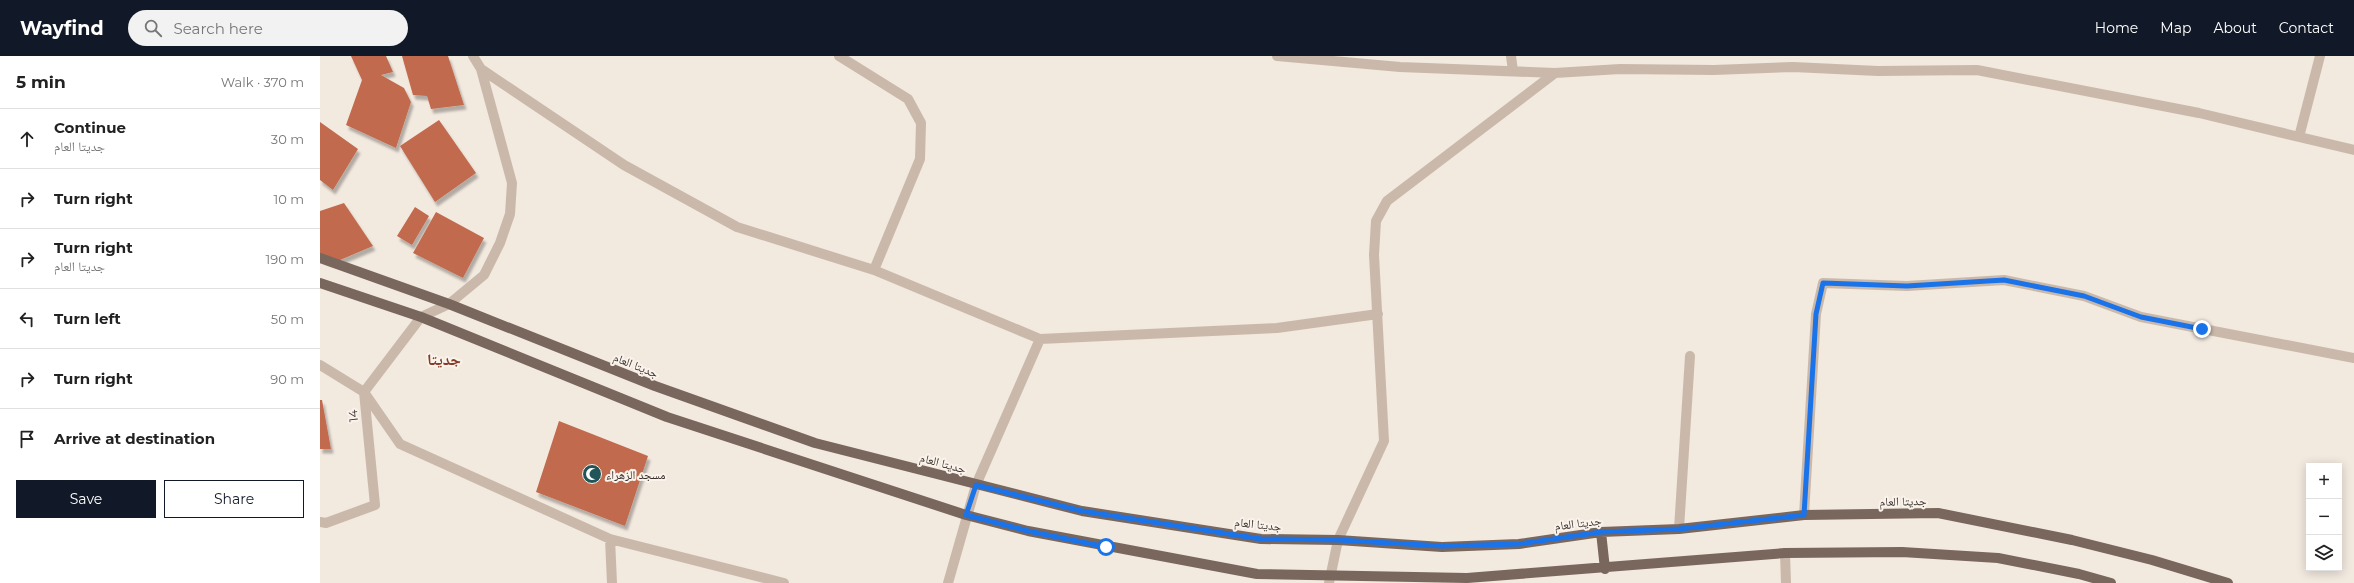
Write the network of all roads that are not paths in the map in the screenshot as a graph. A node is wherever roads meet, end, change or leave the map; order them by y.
1 (473, 56) edge
2 (839, 56) edge
3 (1277, 56) edge
4 (1511, 56) edge
5 (2320, 56) edge
6 (481, 69) junction
7 (1513, 71) junction
8 (1555, 73) junction
9 (2299, 137) junction
10 (2354, 150) edge
11 (320, 258) edge
12 (874, 270) junction
13 (320, 283) edge
14 (449, 304) junction
15 (1378, 314) junction
16 (421, 317) junction
17 (1040, 339) junction
18 (1690, 356) dead end
19 (2354, 358) edge
20 (320, 365) edge
21 (364, 392) junction
22 (976, 485) junction
23 (966, 515) junction
24 (1804, 515) junction
25 (320, 522) edge
26 (1679, 529) junction
27 (1601, 532) junction
28 (610, 539) junction
29 (1338, 540) junction
30 (1785, 553) junction
31 (1605, 569) junction
32 (1329, 579) edge
33 (612, 583) edge
34 (784, 583) edge
35 (948, 583) edge
36 (1786, 583) edge
37 (2110, 583) edge
38 (2228, 583) edge

1 - 6 street
2 - 12 street
3 - 7 street
4 - 7 street
5 - 9 street
6 - 12 street
6 - 14 street, 14
7 - 8 street
8 - 9 street
8 - 15 street
9 - 10 street
11 - 14 main road, جديتا العام
12 - 17 street
13 - 16 main road
14 - 16 street, 14
14 - 22 main road, جديتا العام
15 - 17 street
15 - 29 street
16 - 21 street, 14
16 - 23 main road
17 - 22 street
18 - 26 street
19 - 24 street
20 - 21 street
21 - 25 street, 14
21 - 28 street
22 - 23 street
22 - 29 main road, جديتا العام
23 - 32 main road
23 - 35 street
24 - 26 main road, جديتا العام
24 - 38 main road, جديتا العام
26 - 27 main road, جديتا العام
27 - 29 main road, جديتا العام
27 - 31 main road
28 - 33 street
28 - 34 street
29 - 32 street
30 - 31 main road
30 - 36 street
30 - 37 main road
31 - 32 main road

